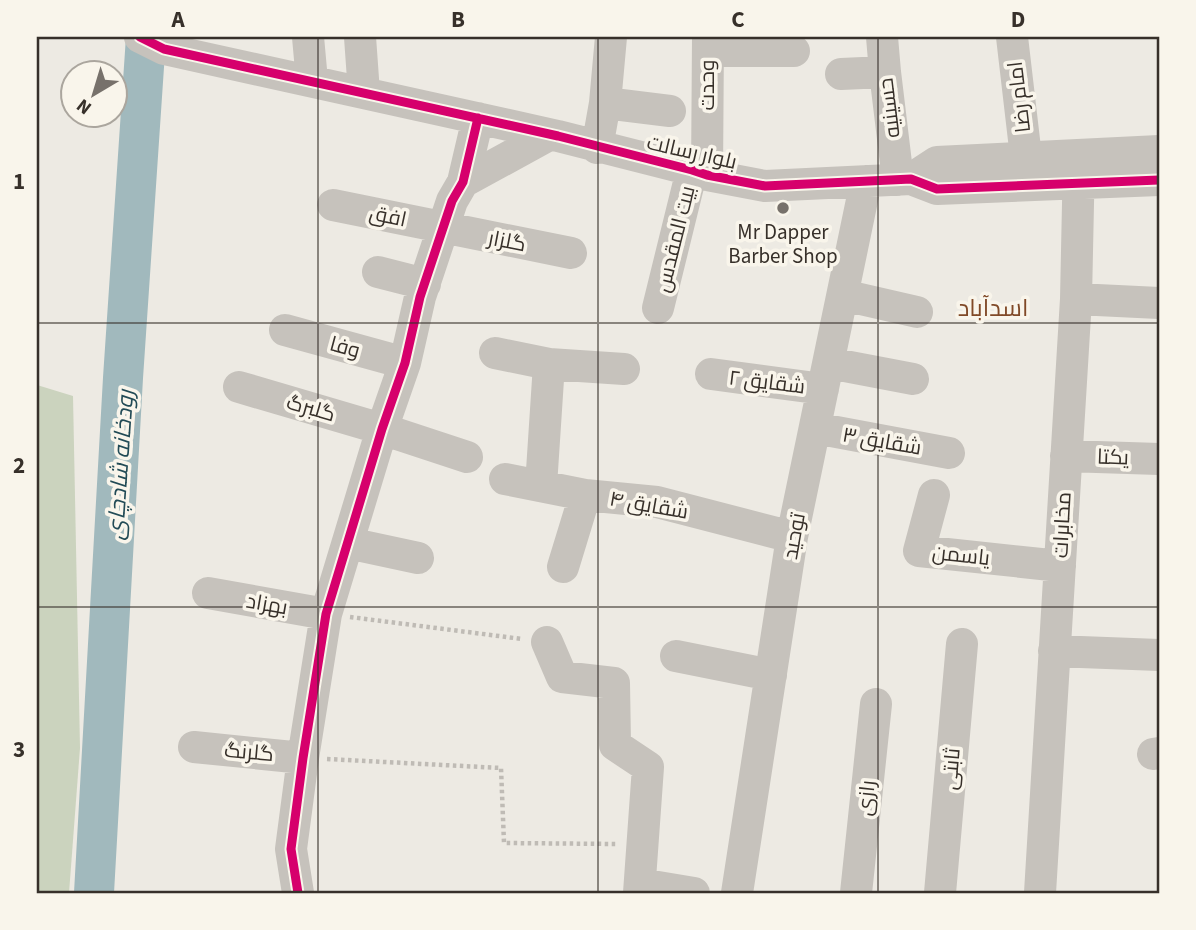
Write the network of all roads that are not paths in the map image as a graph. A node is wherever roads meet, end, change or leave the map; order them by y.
1 (308, 37) edge
2 (360, 37) edge
3 (611, 37) edge
4 (882, 37) edge
5 (1018, 38) edge
6 (152, 43) edge
7 (708, 44) edge
8 (794, 51) dead end
9 (885, 72) junction
10 (841, 74) dead end
11 (312, 81) junction
12 (364, 93) junction
13 (605, 103) junction
14 (670, 111) dead end
15 (478, 118) junction
16 (549, 135) junction
17 (597, 148) junction
18 (1159, 151) edge
19 (1026, 157) junction
20 (1078, 170) junction
21 (699, 173) junction
22 (904, 179) junction
23 (1159, 180) edge
24 (866, 181) junction
25 (463, 182) junction
26 (333, 205) dead end
27 (443, 228) junction
28 (571, 253) dead end
29 (378, 272) dead end
30 (425, 284) junction
31 (843, 295) junction
32 (1076, 299) junction
33 (1159, 303) edge
34 (658, 308) dead end
35 (917, 312) dead end
36 (285, 330) dead end
37 (495, 353) dead end
38 (405, 363) junction
39 (549, 364) junction
40 (624, 369) dead end
41 (711, 374) dead end
42 (826, 376) junction
43 (913, 379) dead end
44 (239, 387) dead end
45 (815, 428) junction
46 (383, 429) junction
47 (949, 453) dead end
48 (1066, 456) junction
49 (467, 457) dead end
50 (1159, 459) edge
51 (505, 479) dead end
52 (541, 486) junction
53 (584, 495) junction
54 (934, 495) dead end
55 (792, 537) junction
56 (348, 543) junction
57 (418, 558) dead end
58 (1060, 566) junction
59 (563, 567) dead end
60 (208, 593) dead end
61 (326, 614) junction
62 (547, 642) road end
63 (962, 644) dead end
64 (1054, 651) junction
65 (1159, 655) edge
66 (676, 656) dead end
67 (771, 675) junction
68 (876, 704) dead end
69 (194, 747) dead end
70 (303, 758) junction
71 (639, 888) edge
72 (298, 893) edge
73 (694, 893) edge
74 (737, 893) edge
75 (856, 893) edge
76 (940, 893) edge
77 (1040, 893) edge

1 - 11 street
2 - 12 street
3 - 13 street
4 - 9 street, حسینیه
5 - 19 street, امام رضا
6 - 11 street, بلوار رسالت
7 - 8 street
7 - 21 street, وحدت
9 - 10 street
9 - 22 street, حسینیه
11 - 12 street, بلوار رسالت
12 - 15 street, بلوار رسالت
13 - 14 street
13 - 17 street
15 - 16 street, بلوار رسالت
15 - 25 street
16 - 17 street, بلوار رسالت
16 - 25 street
17 - 21 street, بلوار رسالت
18 - 20 street, بلوار رسالت
19 - 20 street, بلوار رسالت
19 - 22 street, بلوار رسالت
20 - 22 street, بلوار رسالت
20 - 23 street, بلوار رسالت
20 - 32 street, مخابرات
21 - 24 street, بلوار رسالت
21 - 34 street, بیت المقدس
22 - 24 street, بلوار رسالت
24 - 31 street, توحید
25 - 27 street
26 - 27 street, افق
27 - 28 street, گلزار
27 - 30 street
29 - 30 street
30 - 38 street
31 - 35 street
31 - 42 street, توحید
32 - 33 street
32 - 48 street, مخابرات
36 - 38 street, وفا
37 - 39 street
38 - 46 street
39 - 40 street
39 - 52 street
41 - 42 street, شقایق ۲
42 - 43 street, شقایق ۲
42 - 45 street, توحید
44 - 46 street, گلبرگ
45 - 47 street, شقایق ۳
45 - 55 street, توحید
46 - 49 street, گلبرگ
46 - 56 street
48 - 50 street, یکتا
48 - 58 street, مخابرات
51 - 52 street, شقایق ۴
52 - 53 street, شقایق ۴
53 - 55 street, شقایق ۴
53 - 59 street
54 - 58 street, یاسمن
55 - 67 street, توحید
56 - 57 street
56 - 61 street
58 - 64 street, مخابرات
60 - 61 street, بهزاد
61 - 70 street
62 - 71 street
63 - 76 street, ثابتی
64 - 65 street
64 - 77 street, مخابرات
66 - 67 street
67 - 74 street, توحید
68 - 75 street, رازی
69 - 70 street, گلرنگ
70 - 72 street
71 - 73 street

